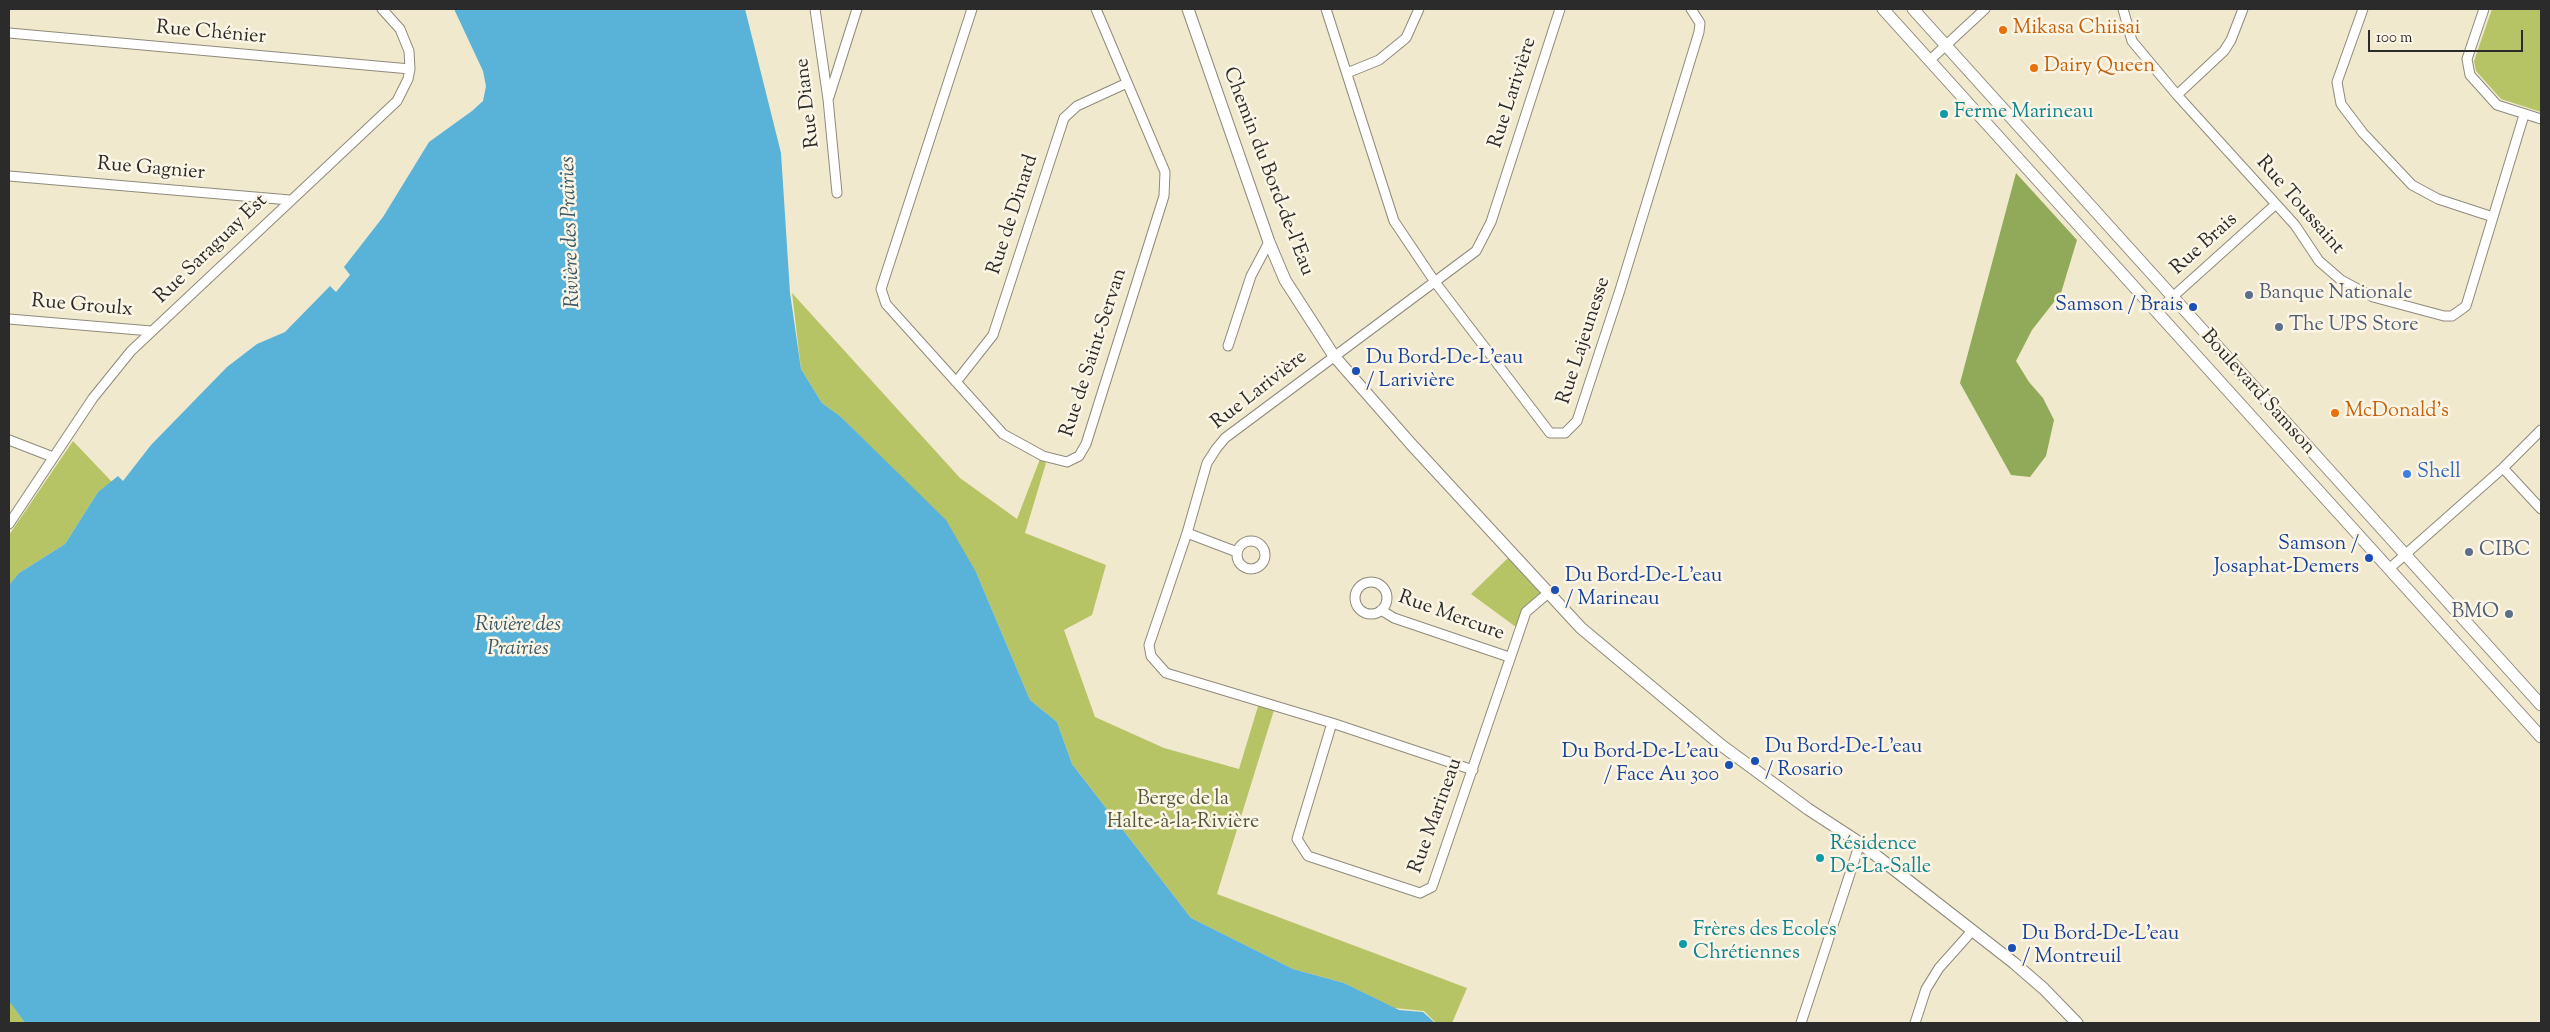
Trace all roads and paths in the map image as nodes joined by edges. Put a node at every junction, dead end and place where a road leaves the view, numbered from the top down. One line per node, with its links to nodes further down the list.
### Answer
1 (382, 9): 21 (street, Rue Saraguay Est)
2 (815, 9): 25 (street, Rue Diane)
3 (857, 9): 25 (street)
4 (972, 9): 41 (street, Rue de Saint-Servan)
5 (1096, 9): 23 (street, Rue de Saint-Servan)
6 (1188, 9): 33 (street, Chemin du Bord-de-l'Eau)
7 (1326, 9): 22 (street, Rue Lajeunesse)
8 (1419, 9): 22 (street)
9 (1560, 9): 34 (street, Rue Larivière)
10 (1691, 9): 34 (street, Rue Lajeunesse)
11 (1883, 9): 20 (street, Boulevard Samson)
12 (1913, 9): 19 (street, Boulevard Samson)
13 (1985, 9): 19 (street)
14 (2123, 9): 24 (street, Rue Toussaint)
15 (2243, 9): 24 (street)
16 (2363, 9): 32 (street)
17 (2484, 9): 26 (street)
18 (9, 33): 21 (street, Rue Chénier)
19 (1946, 45): 20 (street); 35 (street, Boulevard Samson)
20 (1930, 60): 36 (street, Boulevard Samson)
21 (410, 69): 30 (street, Rue Saraguay Est)
22 (1347, 73): 34 (street, Rue Lajeunesse)
23 (1127, 83): 41 (street, Rue de Dinard); 41 (street, Rue de Saint-Servan)
24 (2177, 95): 31 (street, Rue Toussaint)
25 (828, 99): 29 (street, Rue Diane)
26 (2524, 115): 27 (street); 32 (street, Rue Toussaint)
27 (2541, 119)
28 (9, 176): 30 (street, Rue Gagnier)
29 (837, 193)
30 (290, 200): 38 (street, Rue Saraguay Est)
31 (2276, 204): 32 (street, Rue Toussaint); 35 (street, Rue Brais)
32 (2493, 217)
33 (1269, 242): 39 (street); 40 (street, Chemin du Bord-de-l'Eau)
34 (1435, 282): 40 (street, Rue Larivière)
35 (2173, 297): 36 (street, Rue Brais); 50 (street, Boulevard Samson)
36 (2157, 311): 51 (street, Boulevard Samson)
37 (9, 319): 38 (street, Rue Groulx)
38 (152, 331): 44 (street, Rue Saraguay Est)
39 (1228, 346)
40 (1334, 356): 48 (street, Rue Larivière); 52 (street, Chemin du Bord-de-l'Eau)
41 (956, 382)
42 (2541, 430): 45 (street)
43 (9, 440): 44 (street)
44 (53, 456): 47 (street, Rue Saraguay Est)
45 (2503, 468): 46 (street); 50 (street)
46 (2541, 509)
47 (9, 524)
48 (1188, 533): 49 (street); 56 (street, Rue Larivière)
49 (1237, 552)
50 (2405, 554): 51 (street); 55 (street, Boulevard Samson)
51 (2390, 568): 57 (street, Boulevard Samson)
52 (1547, 594): 54 (street, Rue Marineau); 59 (street, Chemin du Bord-de-l'Eau)
53 (1382, 610): 54 (street, Rue Mercure)
54 (1509, 657): 58 (street, Rue Marineau)
55 (2541, 705)
56 (1332, 723): 58 (street, Rue Larivière); 58 (street, Rue Marineau)
57 (2541, 737)
58 (1473, 770)
59 (1860, 843): 60 (street, Chemin du Bord-de-l'Eau); 61 (street)
60 (1972, 931): 62 (street); 63 (street, Chemin du Bord-de-l'Eau)
61 (1801, 1023)
62 (1915, 1023)
63 (2077, 1023)

